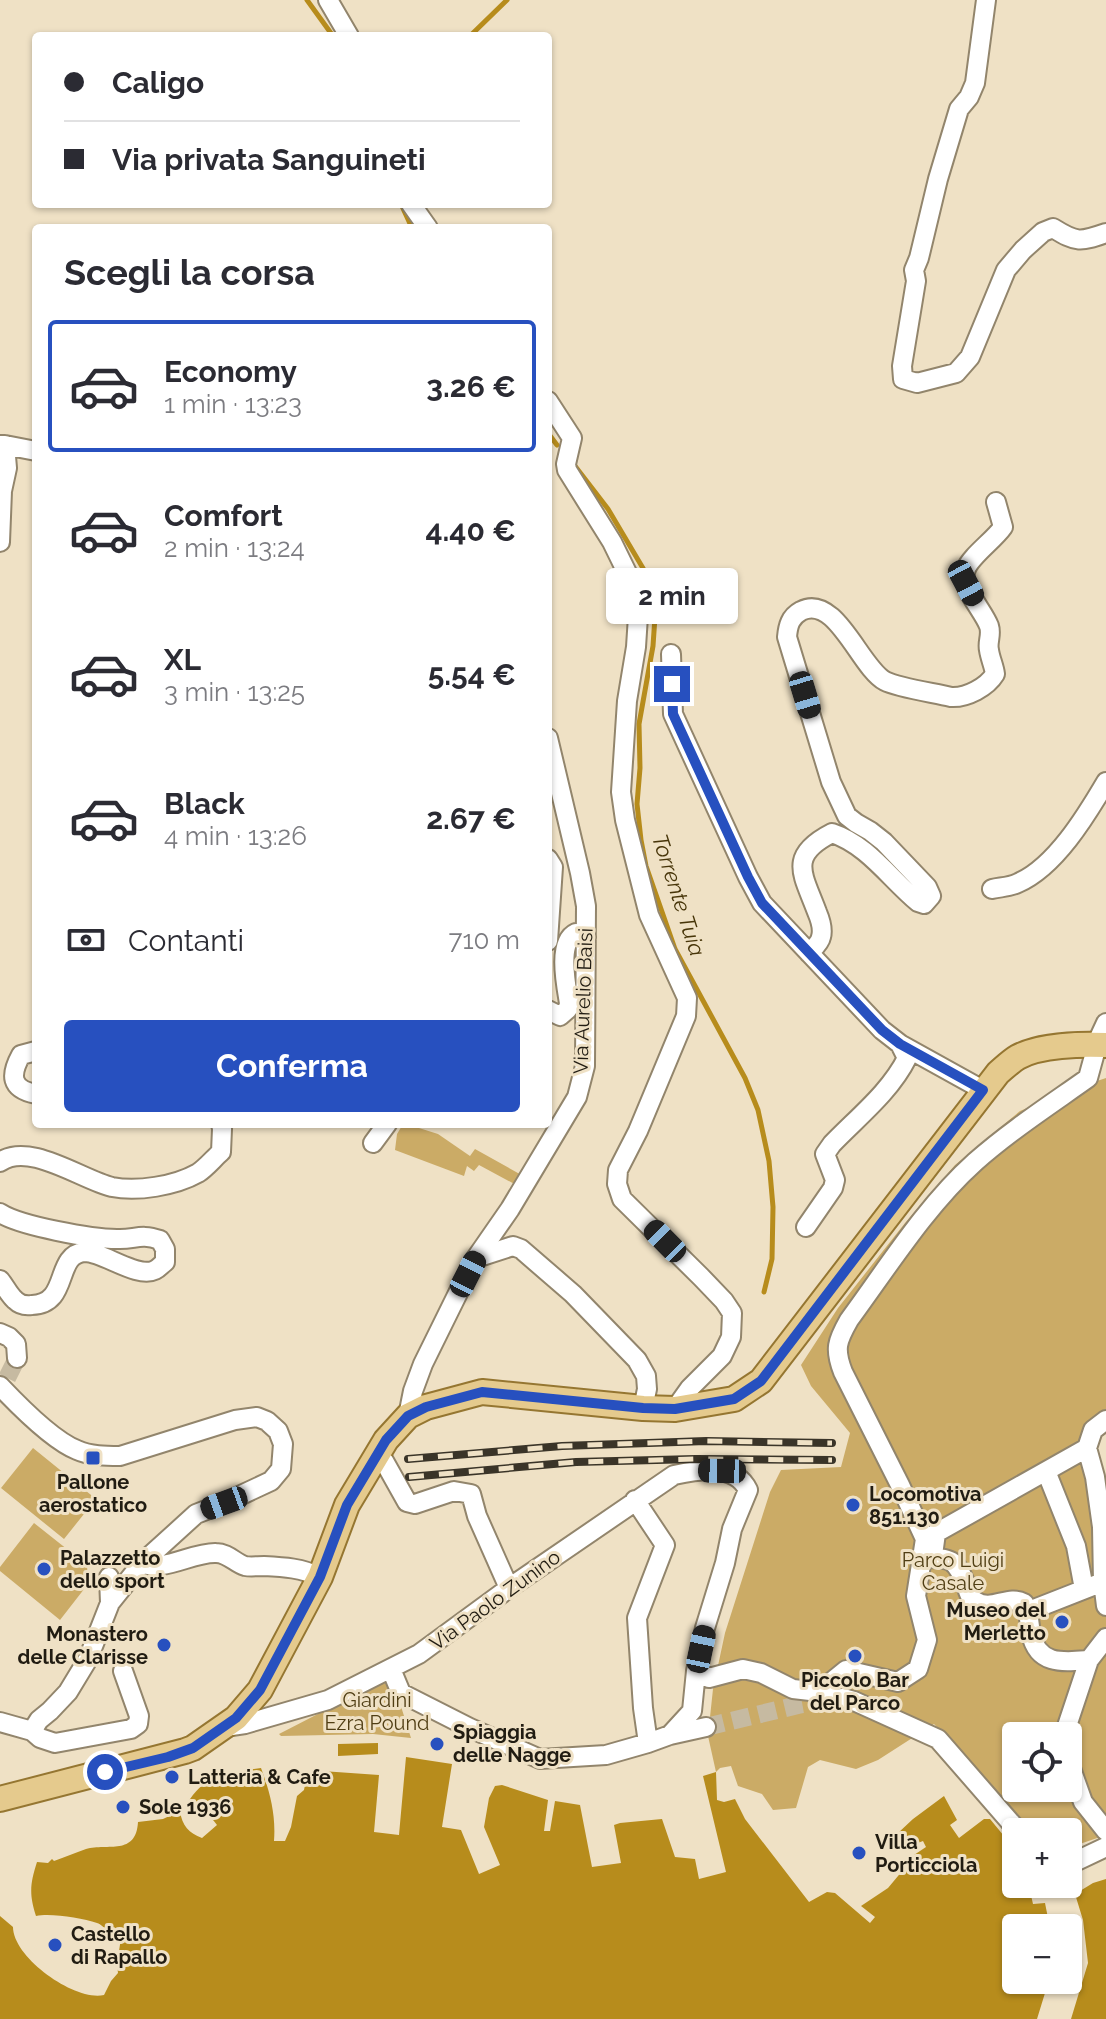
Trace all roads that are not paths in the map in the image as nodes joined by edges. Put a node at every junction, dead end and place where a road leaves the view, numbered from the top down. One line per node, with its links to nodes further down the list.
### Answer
1 (328, 0): 3 (street)
2 (986, 0): 4 (street)
3 (347, 32)
4 (1106, 233)
5 (552, 407): 34 (street)
6 (2, 445): 7 (street); 9 (street)
7 (32, 450)
8 (996, 502): 15 (street)
9 (0, 542)
10 (671, 654): 15 (street)
11 (552, 755): 14 (street, Via Aurelio Baisi)
12 (1106, 782): 13 (street)
13 (992, 889)
14 (586, 937): 16 (street); 28 (street, Via Aurelio Baisi)
15 (809, 953): 18 (street)
16 (552, 1012)
17 (1104, 1042): 20 (main road); 42 (street)
18 (900, 1044): 20 (street); 27 (street)
19 (32, 1052): 21 (street)
20 (983, 1090): 34 (main road)
21 (32, 1093)
22 (222, 1128): 25 (street)
23 (385, 1128): 24 (street)
24 (373, 1143)
25 (0, 1162)
26 (0, 1213): 29 (street)
27 (806, 1227)
28 (476, 1258): 33 (street); 35 (street, Via Aurelio Baisi)
29 (0, 1280)
30 (0, 1333): 31 (street)
31 (17, 1358)
32 (3, 1384): 43 (street)
33 (643, 1408): 34 (main road); 35 (main road)
34 (675, 1409)
35 (408, 1416): 38 (main road)
36 (1106, 1420): 37 (street)
37 (1087, 1448): 39 (street); 41 (street)
38 (377, 1455): 45 (main road); 47 (street)
39 (1046, 1471): 42 (street); 48 (street)
40 (635, 1500): 47 (street, Via Paolo Zunino); 56 (street, Via Paolo Zunino); 64 (street)
41 (1104, 1528): 46 (street)
42 (928, 1558): 51 (street); 56 (street)
43 (142, 1563): 45 (street); 49 (street)
44 (109, 1577): 49 (street)
45 (320, 1577): 60 (main road)
46 (1103, 1582): 48 (street); 50 (street)
47 (509, 1588): 54 (street, Via Paolo Zunino)
48 (1084, 1589): 51 (street)
49 (110, 1603): 62 (street)
50 (1106, 1606)
51 (1029, 1611): 53 (street)
52 (1106, 1638): 53 (street)
53 (1089, 1660): 59 (street)
54 (391, 1669): 60 (street, Via Paolo Zunino); 64 (street)
55 (123, 1671): 62 (street)
56 (696, 1671): 63 (street)
57 (832, 1699): 67 (street)
58 (0, 1722): 62 (street)
59 (1068, 1722)
60 (225, 1727): 65 (main road)
61 (706, 1727): 63 (street)
62 (32, 1731)
63 (670, 1735): 64 (street)
64 (648, 1743)
65 (0, 1799)
66 (1082, 1799): 68 (street)
67 (1007, 1818)
68 (1106, 1831)
69 (1106, 1847): 70 (street)
70 (1082, 1858)

